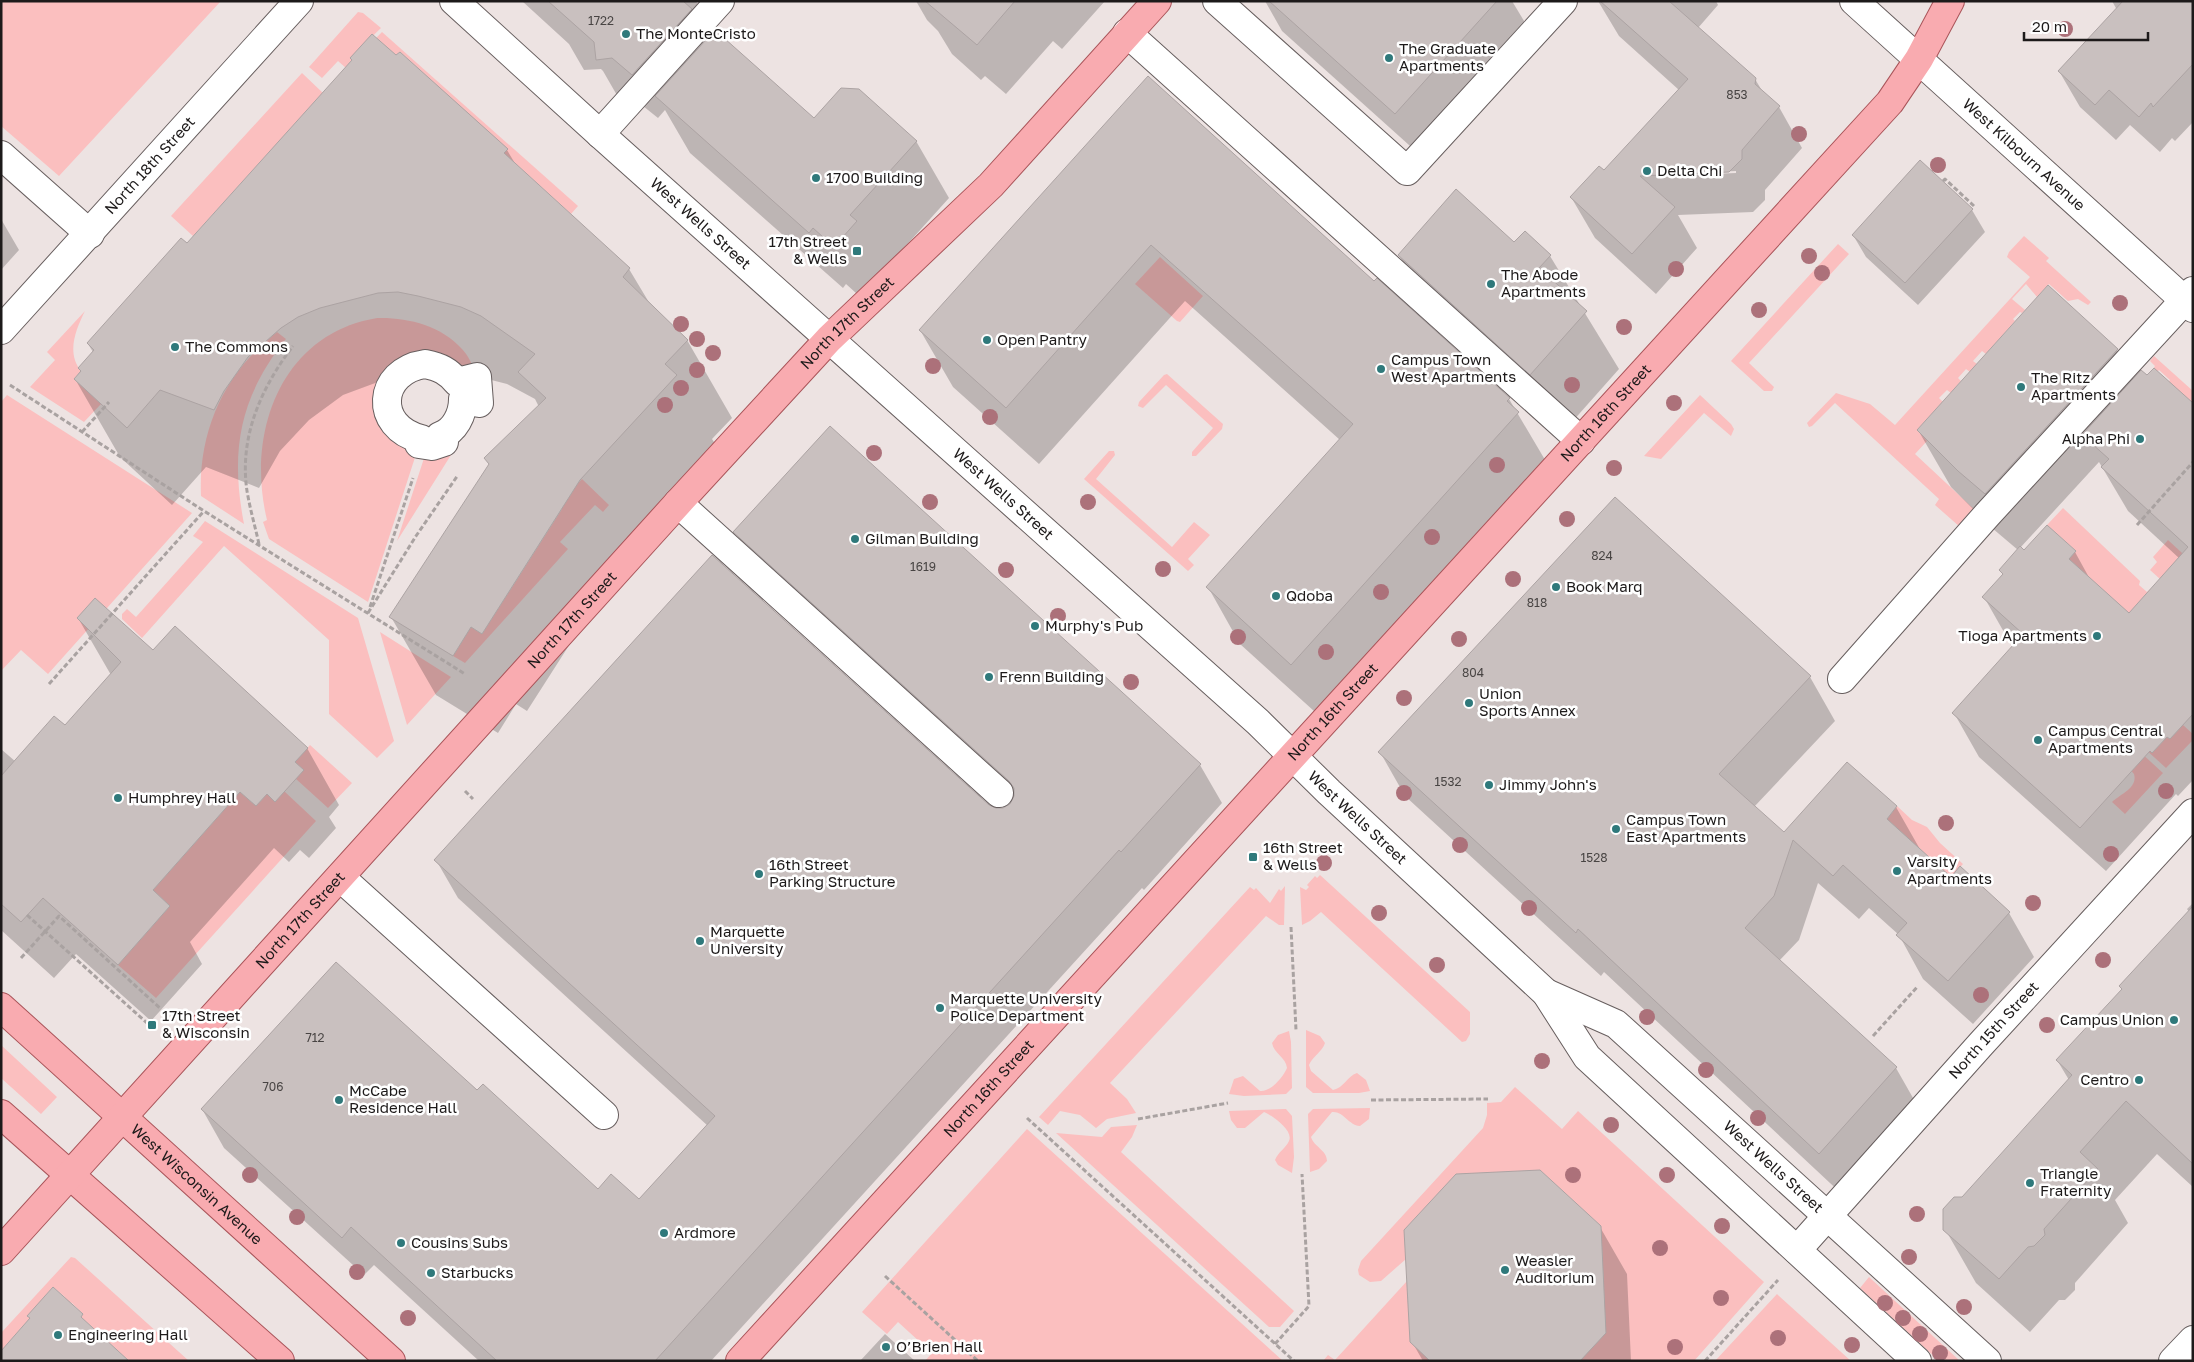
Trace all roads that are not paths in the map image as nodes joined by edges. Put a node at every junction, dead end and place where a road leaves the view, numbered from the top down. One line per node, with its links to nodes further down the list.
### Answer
1 (299, 1): 13 (street, North 18th Street)
2 (454, 1): 11 (street, West Wells Street)
3 (720, 1): 11 (street)
4 (1157, 1): 9 (main road, North 17th Street)
5 (1217, 1): 6 (street)
6 (1563, 1)
7 (1854, 1): 10 (street, West Kilbourn Avenue)
8 (1950, 1): 10 (main road, North 16th Street)
9 (1127, 33): 16 (main road, North 17th Street); 17 (street)
10 (1919, 59): 14 (street, West Kilbourn Avenue); 17 (main road, North 16th Street)
11 (600, 134): 16 (street, West Wells Street)
12 (1, 155): 13 (street)
13 (90, 234): 15 (street, North 18th Street)
14 (2190, 300): 19 (street)
15 (1, 330)
16 (829, 339): 18 (main road, North 17th Street); 20 (street, West Wells Street)
17 (1581, 441): 20 (main road, North 16th Street)
18 (678, 503): 21 (street); 23 (main road, North 17th Street)
19 (1842, 679)
20 (1293, 757): 24 (street, West Wells Street); 36 (main road, North 16th Street)
21 (1000, 793)
22 (2193, 813): 30 (street, North 15th Street)
23 (340, 876): 27 (street); 28 (main road, North 17th Street)
24 (1546, 993): 30 (street, West Wells Street); 31 (street, West Wells Street)
25 (1, 1007): 28 (main road, West Wisconsin Avenue)
26 (1, 1114): 29 (main road)
27 (604, 1115)
28 (123, 1116): 29 (main road, North 17th Street); 35 (main road, West Wisconsin Avenue)
29 (71, 1175): 32 (main road, North 17th Street); 34 (main road)
30 (1828, 1214): 31 (street, North 15th Street); 38 (street, West Wells Street)
31 (1797, 1250): 37 (street, West Wells Street)
32 (1, 1251)
33 (2193, 1340): 39 (street)
34 (280, 1361)
35 (391, 1361)
36 (740, 1361)
37 (1917, 1361)
38 (1987, 1361)
39 (2174, 1361)

